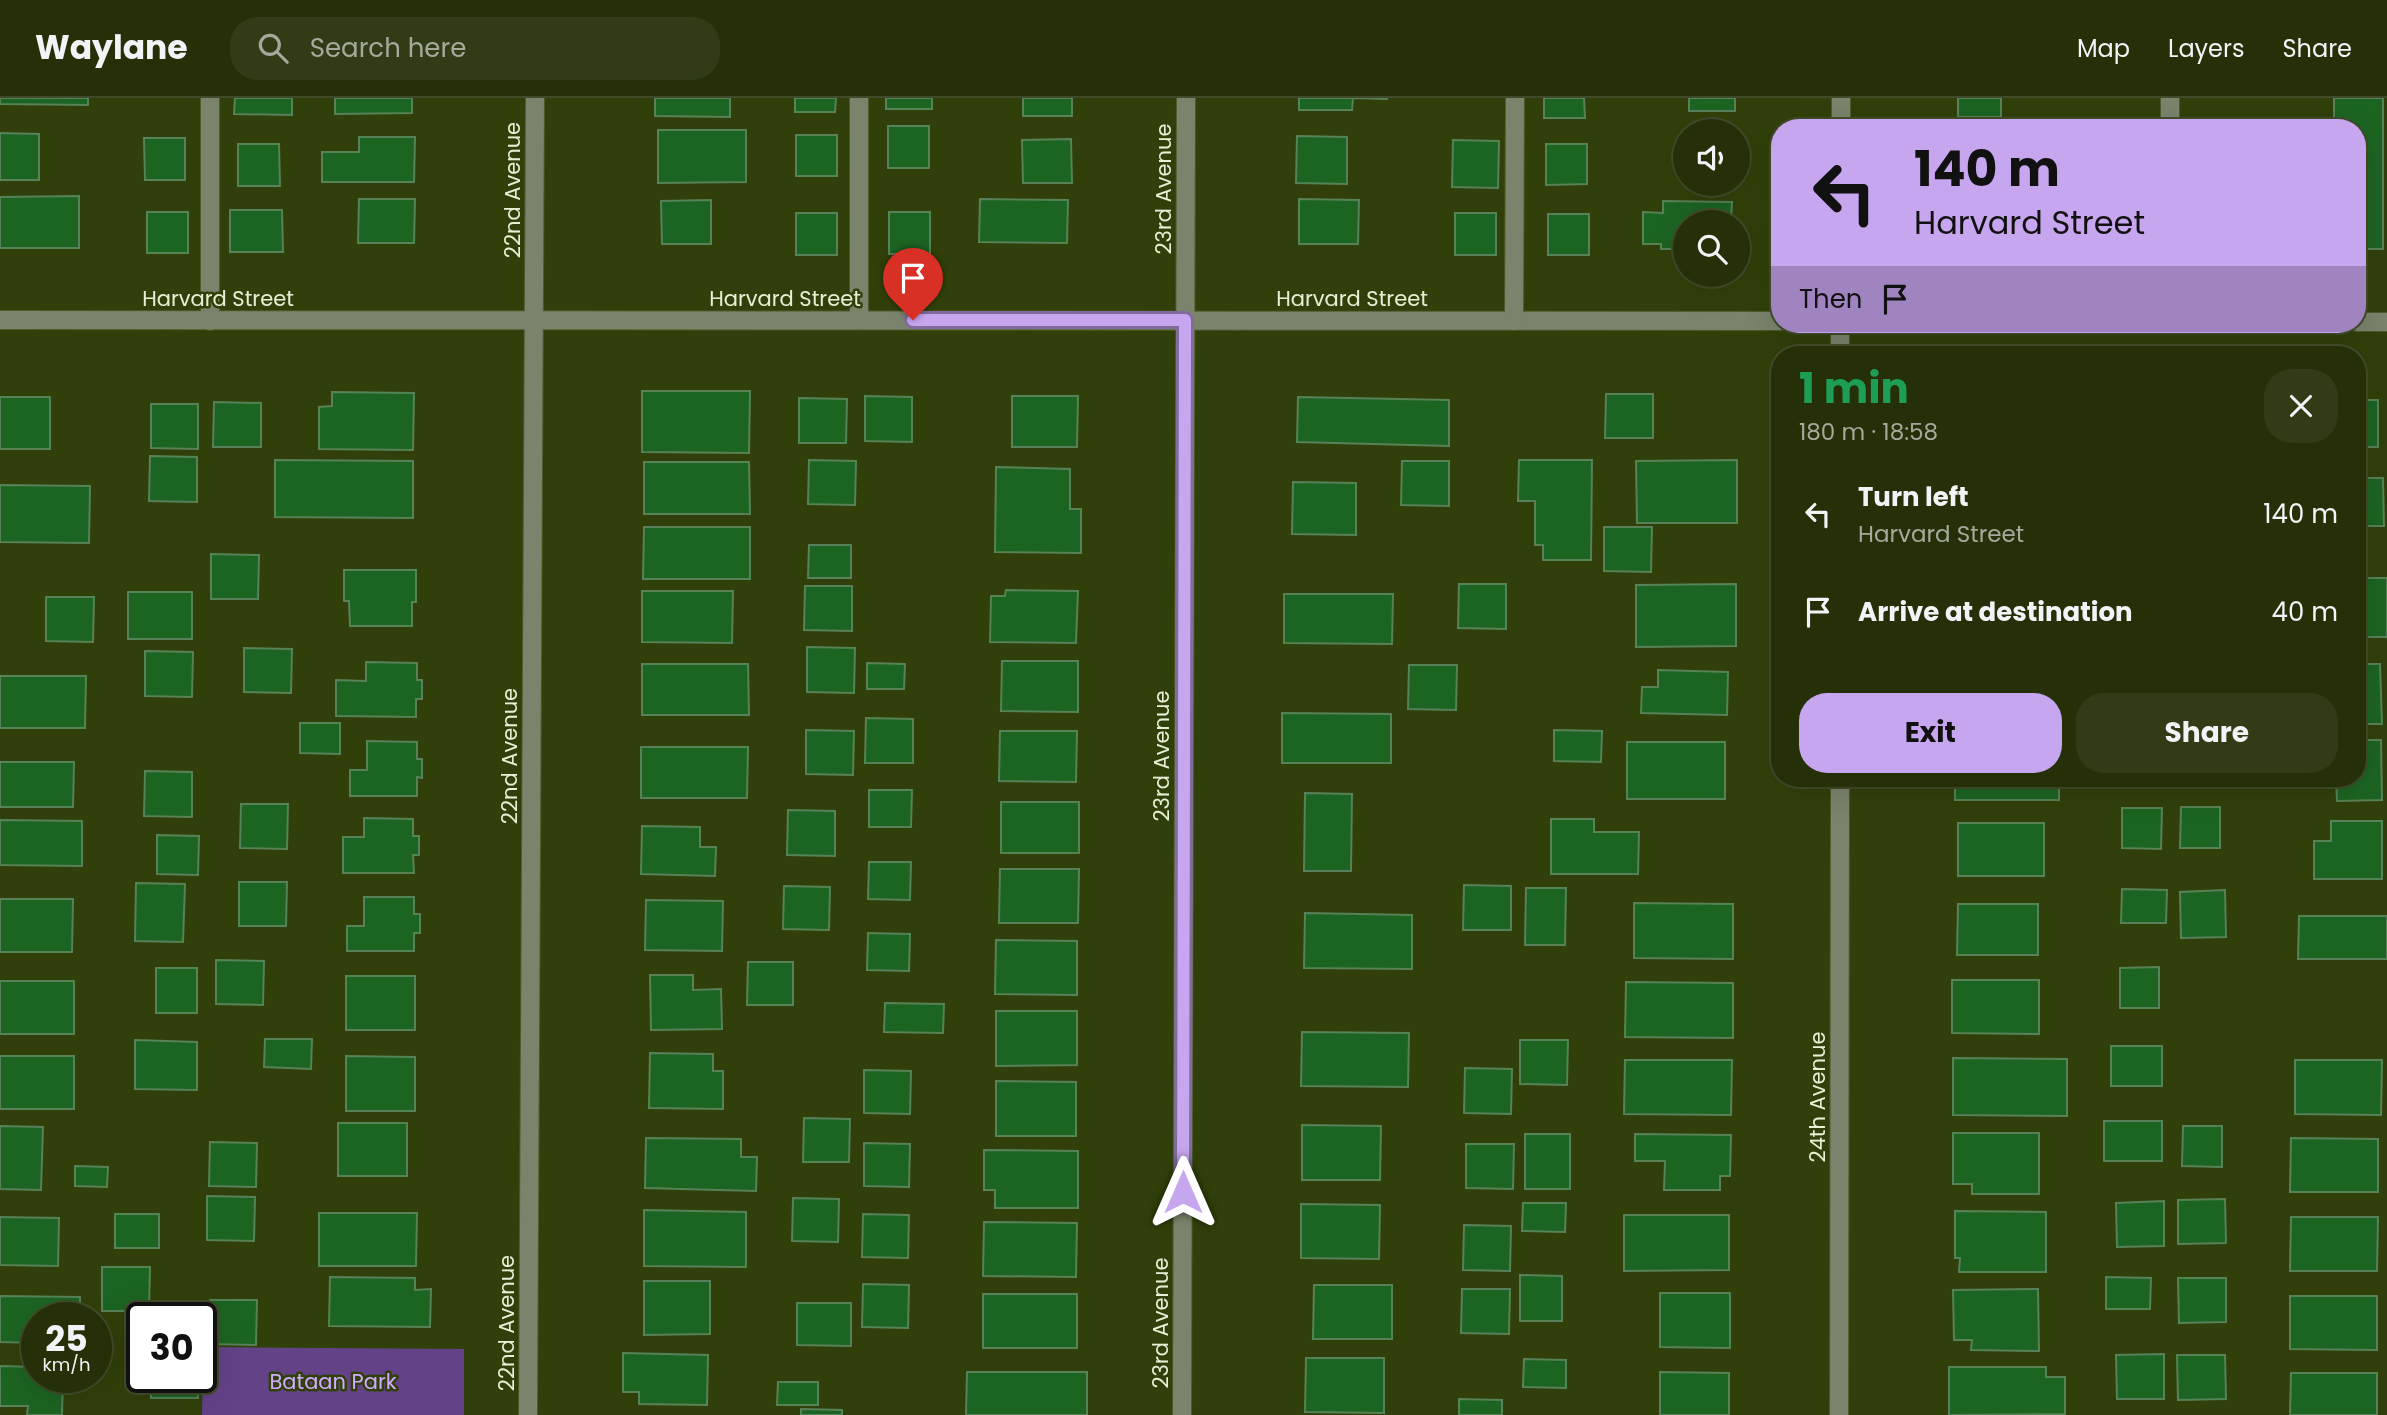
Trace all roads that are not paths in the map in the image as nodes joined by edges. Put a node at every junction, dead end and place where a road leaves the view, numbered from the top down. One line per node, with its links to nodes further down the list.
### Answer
1 (210, 98): 13 (street)
2 (535, 98): 14 (street, 22nd Avenue)
3 (859, 98): 11 (street)
4 (1186, 98): 12 (street, 23rd Avenue)
5 (1515, 98): 15 (street)
6 (1841, 98): 8 (street)
7 (2171, 98): 9 (street)
8 (1841, 119)
9 (2170, 119)
10 (0, 320): 13 (street, Harvard Street)
11 (859, 320): 12 (street, Harvard Street); 14 (street, Harvard Street)
12 (1185, 320): 15 (street, Harvard Street); 21 (street, 23rd Avenue)
13 (210, 321): 14 (street, Harvard Street)
14 (534, 321): 20 (street, 22nd Avenue)
15 (1514, 321): 16 (street, Harvard Street)
16 (1771, 321)
17 (2366, 322): 18 (street)
18 (2387, 322)
19 (1840, 787): 22 (street, 24th Avenue)
20 (528, 1415)
21 (1182, 1415)
22 (1839, 1415)

